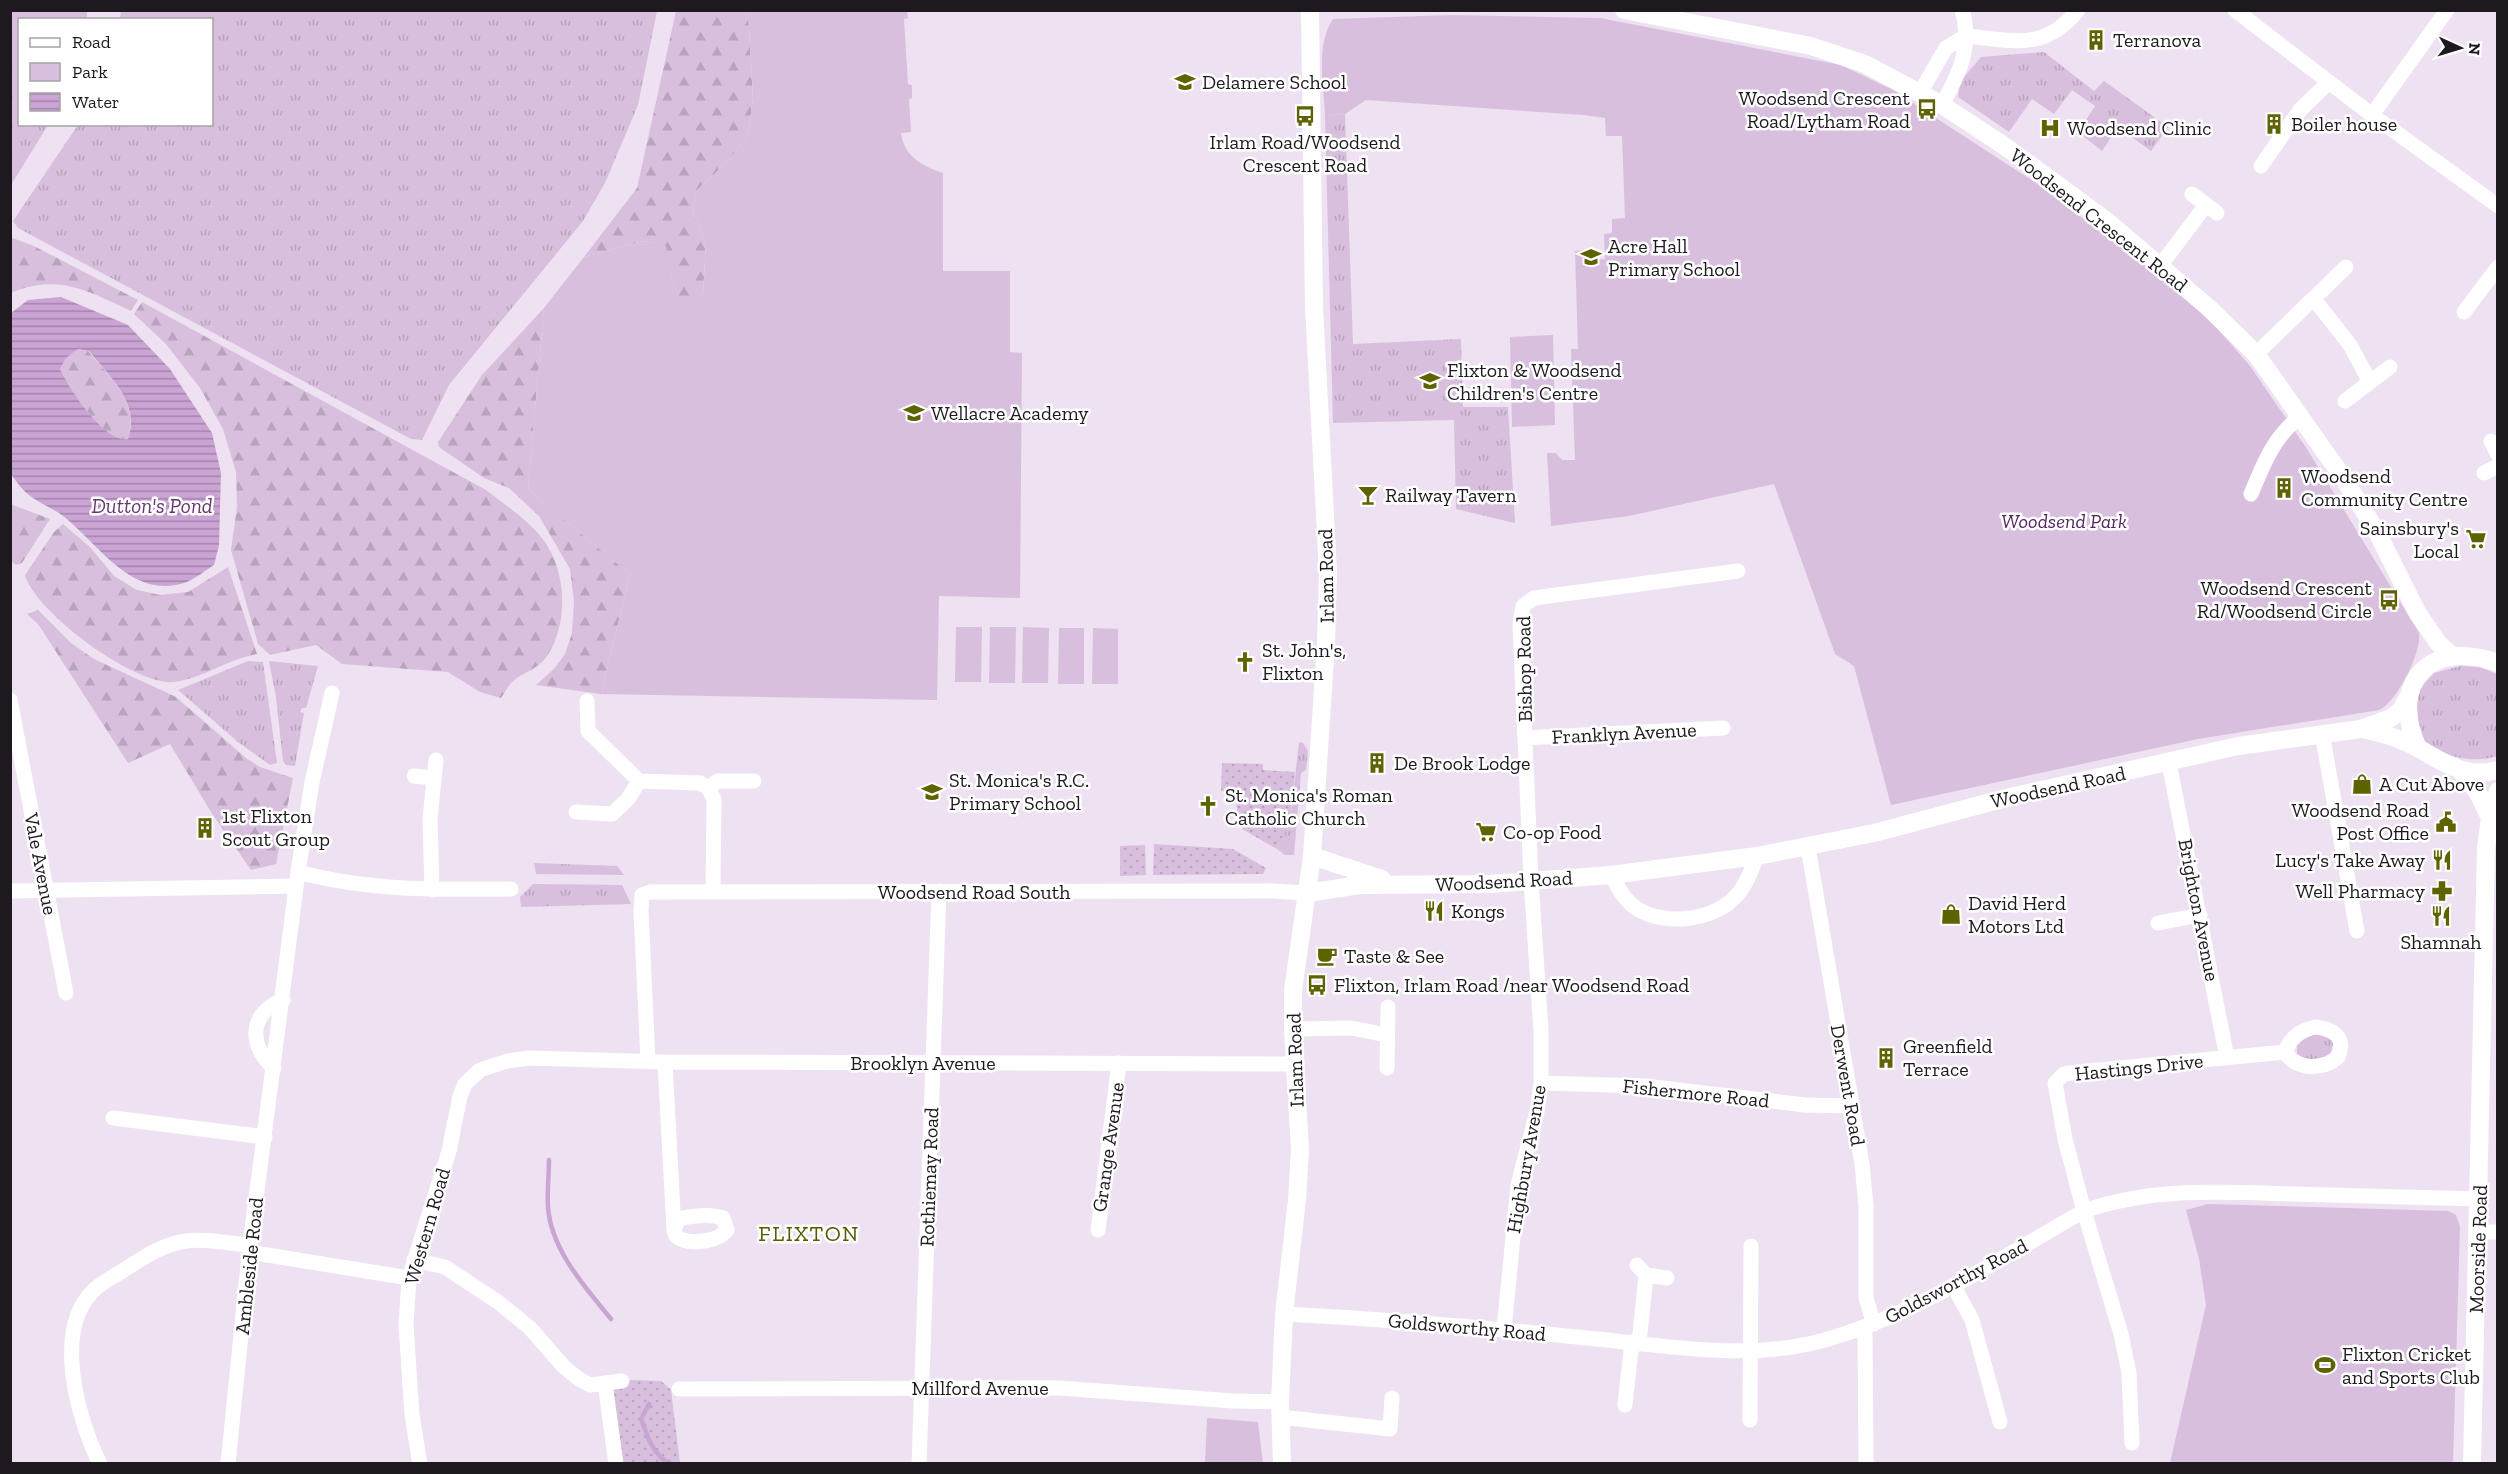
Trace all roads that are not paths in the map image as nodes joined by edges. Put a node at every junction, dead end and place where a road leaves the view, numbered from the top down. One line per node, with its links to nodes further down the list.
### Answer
1 (1310, 10): 53 (street, Irlam Road)
2 (1624, 10): 9 (street, Woodsend Crescent Road)
3 (1962, 10): 7 (street)
4 (2078, 10): 7 (street)
5 (2235, 10): 8 (street)
6 (2447, 10): 11 (street)
7 (1966, 36): 9 (street); 10 (street)
8 (2329, 82): 11 (street); 12 (street)
9 (1921, 91): 10 (street, Woodsend Crescent Road)
10 (1942, 105): 15 (street, Woodsend Crescent Road)
11 (2372, 115): 14 (street)
12 (2261, 166)
13 (2192, 194): 15 (street)
14 (2498, 206)
15 (2160, 266): 20 (street, Woodsend Crescent Road)
16 (2346, 267): 18 (street)
17 (2498, 267): 19 (street)
18 (2314, 299): 20 (street); 22 (street)
19 (2464, 312)
20 (2256, 354): 24 (street, Woodsend Crescent Road)
21 (2390, 367): 22 (street)
22 (2370, 382): 23 (street)
23 (2345, 401)
24 (2301, 416): 25 (street); 27 (street, Woodsend Crescent Road)
25 (2251, 494)
26 (1738, 571): 38 (street, Bishop Road)
27 (2427, 627): 28 (street, Woodsend Crescent Road); 30 (street, Woodsend Crescent Road)
28 (2451, 655): 29 (street); 30 (street)
29 (2498, 663)
30 (2426, 667): 32 (street, Woodsend Road)
31 (332, 693): 56 (street, Ambleside Road)
32 (2408, 697): 36 (street, Woodsend Road); 39 (street)
33 (10, 700): 62 (street, Vale Avenue)
34 (587, 702): 46 (street)
35 (1723, 728): 38 (street, Franklyn Avenue)
36 (2361, 729): 37 (street, Woodsend Road); 39 (street, Woodsend Road)
37 (2322, 733): 41 (street, Woodsend Road); 68 (street)
38 (1525, 738): 57 (street, Bishop Road)
39 (2418, 748): 43 (street, Woodsend Road)
40 (436, 760): 45 (street)
41 (2169, 763): 52 (street, Woodsend Road); 66 (street, Brighton Avenue)
42 (2498, 770): 43 (street)
43 (2461, 771): 51 (street)
44 (414, 776): 45 (street)
45 (434, 778): 60 (street)
46 (639, 781): 48 (street); 50 (street)
47 (754, 781): 48 (street)
48 (708, 788): 63 (street)
49 (2498, 791): 51 (street, Moorside Road)
50 (576, 812)
51 (2490, 818): 88 (street, Moorside Road)
52 (1808, 847): 54 (street, Woodsend Road); 85 (street, Derwent Road)
53 (1312, 856): 58 (street, Woodsend Road); 65 (street, Irlam Road)
54 (1757, 856): 55 (street, Woodsend Road); 55 (street)
55 (1611, 875): 57 (street, Woodsend Road)
56 (297, 879): 60 (street); 62 (street); 70 (street, Ambleside Road)
57 (1530, 880): 58 (street, Woodsend Road); 84 (street, Highbury Avenue)
58 (1397, 884): 65 (street, Woodsend Road)
59 (512, 889): 60 (street)
60 (432, 890)
61 (10, 891): 62 (street)
62 (46, 891): 69 (street, Vale Avenue)
63 (713, 891): 64 (street, Woodsend Road South); 77 (street, Woodsend Road South)
64 (939, 891): 65 (street, Woodsend Road South); 79 (street, Rothiemay Road)
65 (1307, 893): 72 (street, Irlam Road)
66 (2200, 915): 67 (street); 76 (street, Brighton Avenue)
67 (2158, 923)
68 (2357, 931)
69 (66, 993)
70 (283, 1000): 82 (street, Ambleside Road); 82 (street)
71 (1388, 1007): 73 (street)
72 (1293, 1029): 73 (street); 81 (street, Irlam Road)
73 (1386, 1035): 83 (street)
74 (2285, 1052): 76 (street, Hastings Drive)
75 (552, 1058): 77 (street, Brooklyn Avenue); 95 (street, Western Road)
76 (2227, 1058): 89 (street, Hastings Drive)
77 (648, 1061): 78 (street, Brooklyn Avenue)
78 (665, 1062): 79 (street, Brooklyn Avenue); 90 (street)
79 (933, 1063): 80 (street, Brooklyn Avenue); 106 (street, Rothiemay Road)
80 (1119, 1063): 81 (street, Brooklyn Avenue); 91 (street, Grange Avenue)
81 (1294, 1064): 99 (street, Irlam Road)
82 (274, 1068): 87 (street, Ambleside Road)
83 (1387, 1068)
84 (1541, 1083): 85 (street, Fishermore Road); 101 (street, Highbury Avenue)
85 (1850, 1106): 100 (street, Derwent Road)
86 (112, 1118): 87 (street)
87 (265, 1137): 94 (street, Ambleside Road)
88 (2480, 1199): 89 (street, Goldsworthy Road); 92 (street, Moorside Road)
89 (2084, 1211): 98 (street, Goldsworthy Road); 113 (street)
90 (674, 1230)
91 (1098, 1230)
92 (2488, 1232): 121 (street, Moorside Road)
93 (1751, 1246): 103 (street)
94 (250, 1248): 96 (street); 114 (street); 115 (street, Ambleside Road)
95 (414, 1260): 96 (street, Western Road); 105 (street)
96 (409, 1278): 116 (street, Western Road)
97 (1667, 1278): 102 (street)
98 (1953, 1286): 100 (street, Goldsworthy Road); 112 (street)
99 (1284, 1314): 101 (street, Goldsworthy Road); 110 (street, Irlam Road)
100 (1869, 1325): 103 (street, Goldsworthy Road); 120 (street, Derwent Road)
101 (1504, 1330): 102 (street, Goldsworthy Road)
102 (1635, 1342): 103 (street, Goldsworthy Road); 109 (street)
103 (1752, 1349): 111 (street)
104 (622, 1381): 105 (street)
105 (605, 1383): 117 (street)
106 (921, 1388): 107 (street, Millford Avenue); 110 (street, Millford Avenue); 118 (street, Rothiemay Road)
107 (679, 1389)
108 (1392, 1398): 110 (street, Millford Avenue)
109 (1625, 1405)
110 (1280, 1410): 119 (street, Irlam Road)
111 (1750, 1420)
112 (2000, 1422)
113 (2132, 1443)
114 (100, 1464)
115 (228, 1464)
116 (420, 1464)
117 (616, 1464)
118 (919, 1464)
119 (1282, 1464)
120 (1866, 1464)
121 (2472, 1464)

